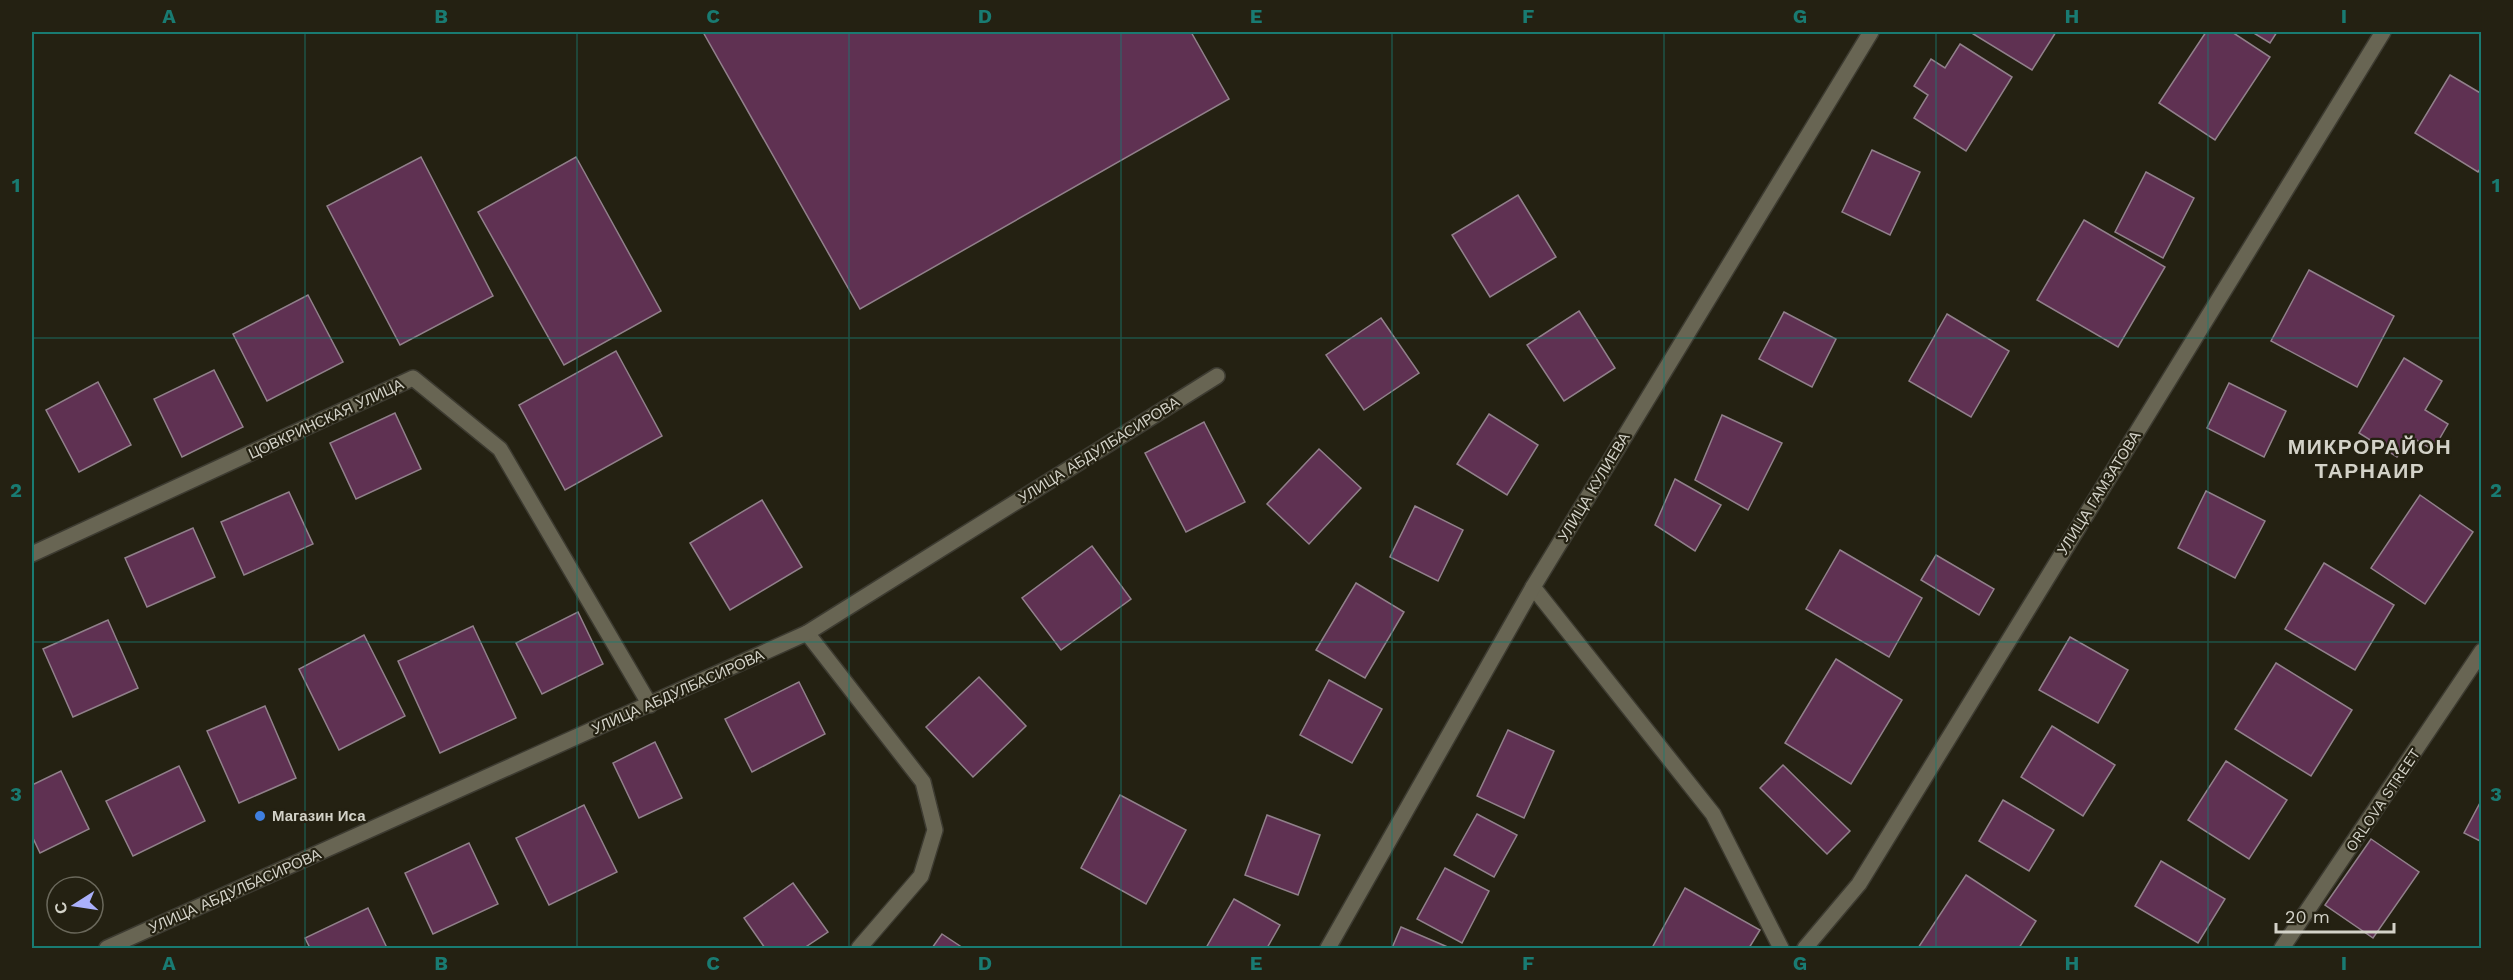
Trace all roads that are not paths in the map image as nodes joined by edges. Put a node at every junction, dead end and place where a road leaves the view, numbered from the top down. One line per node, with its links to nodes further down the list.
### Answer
1 (1870, 32): 5 (street, УЛИЦА КУЛИЕВА)
2 (2383, 32): 13 (street, УЛИЦА ГАМЗАТОВА)
3 (1217, 376): 6 (street, УЛИЦА АБДУЛБАСИРОВА)
4 (32, 554): 8 (street, ЦОВКРИНСКАЯ УЛИЦА)
5 (1533, 587): 11 (street, УЛИЦА КУЛИЕВА); 12 (street)
6 (807, 633): 8 (street, УЛИЦА АБДУЛБАСИРОВА); 10 (street)
7 (2481, 651): 14 (street, ORLOVA STREET)
8 (650, 705): 9 (street, УЛИЦА АБДУЛБАСИРОВА)
9 (107, 948)
10 (859, 948)
11 (1328, 948)
12 (1781, 948)
13 (1805, 948)
14 (2282, 948)

